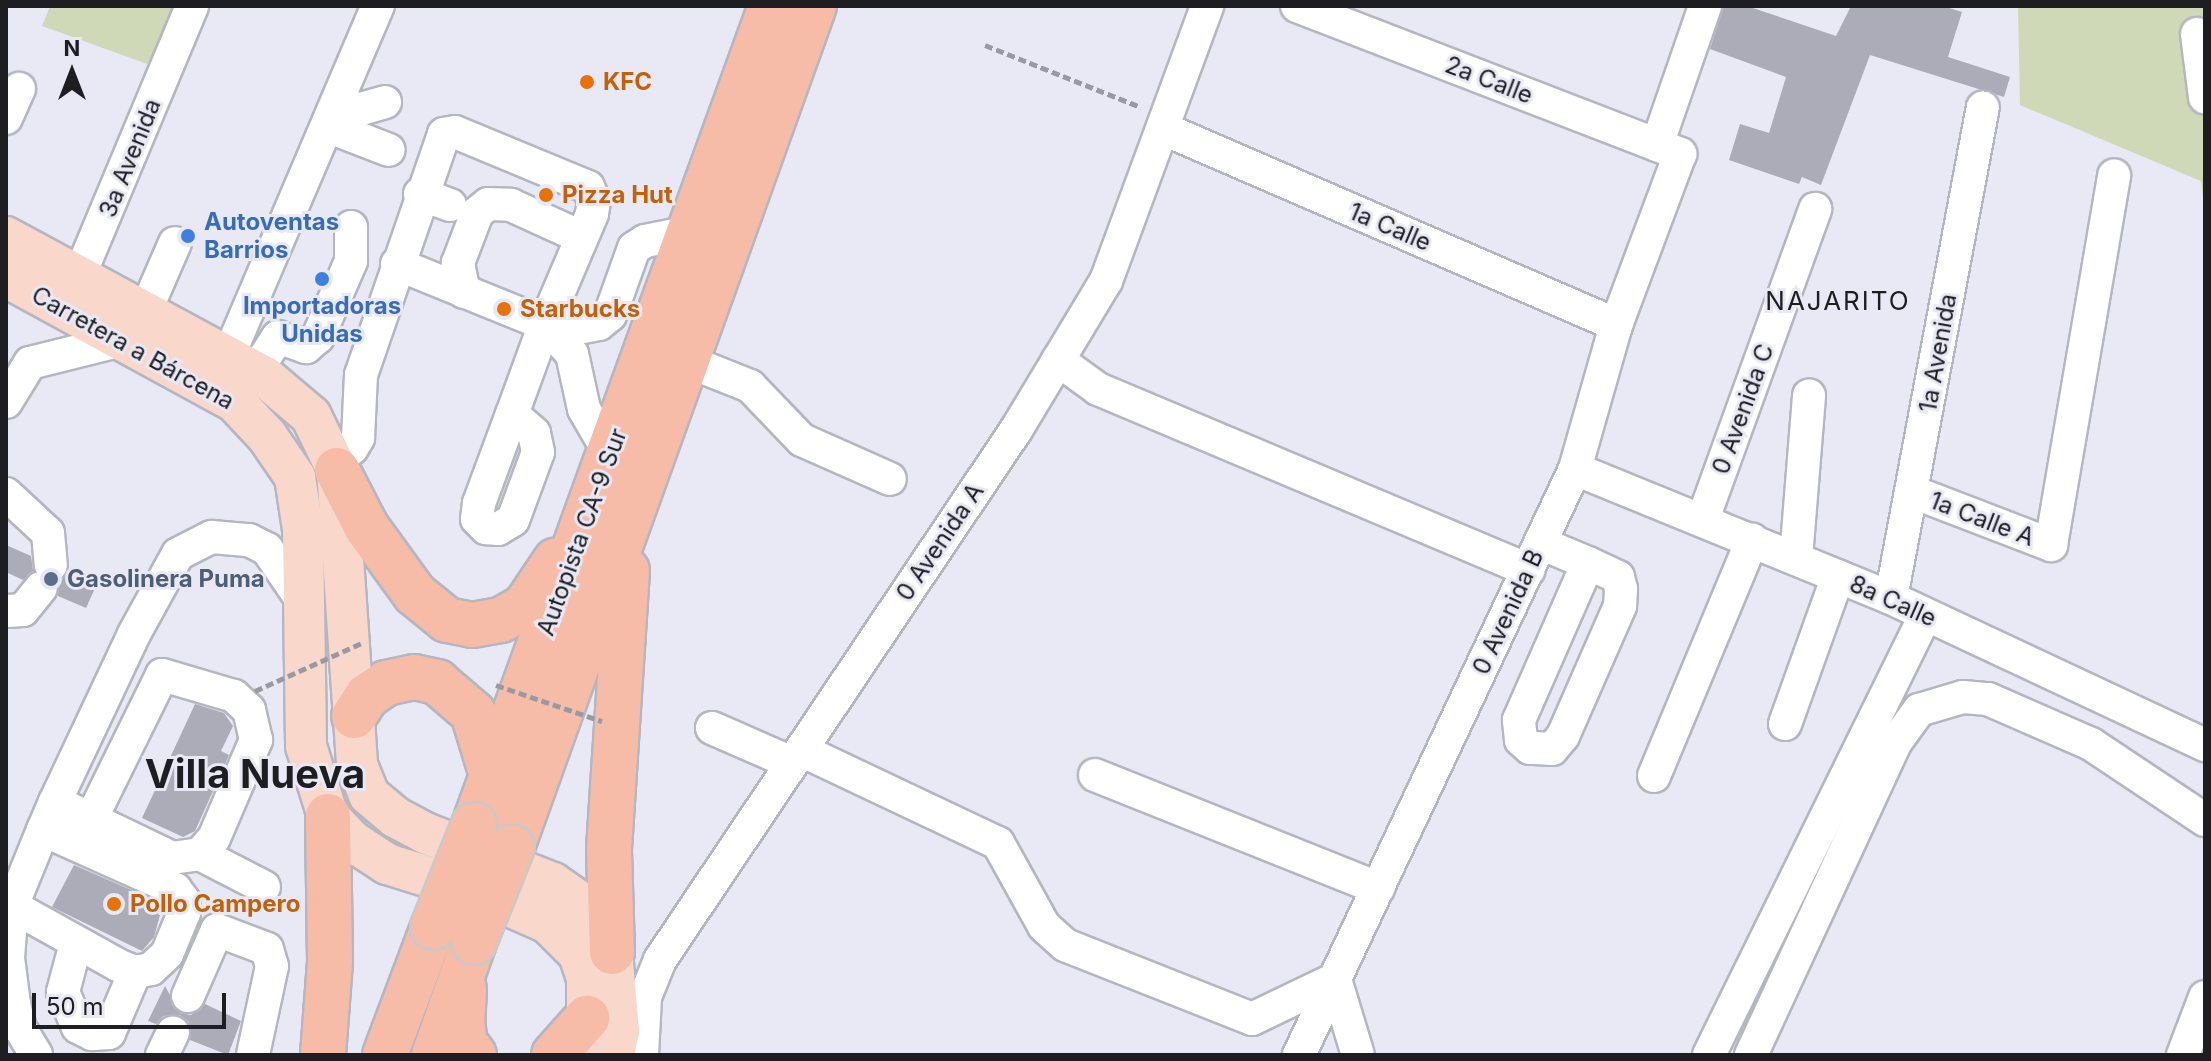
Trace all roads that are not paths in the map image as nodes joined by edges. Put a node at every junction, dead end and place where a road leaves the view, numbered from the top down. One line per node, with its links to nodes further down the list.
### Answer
1 (192, 6): 28 (street, 3a Avenida)
2 (378, 6): 12 (street)
3 (771, 6): 21 (highway, Autopista CA-9 Sur)
4 (814, 6): 33 (highway, Autopista CA-9 Sur)
5 (1207, 6): 13 (street, 0 Avenida A)
6 (1297, 6): 14 (street, 2a Calle)
7 (1705, 6): 14 (street, 0 Avenida B)
8 (2197, 34): 9 (street)
9 (2205, 97)
10 (385, 102): 12 (street)
11 (1983, 108): 42 (street, 1a Avenida)
12 (331, 116): 15 (street); 34 (street)
13 (1166, 123): 30 (street, 1a Calle); 32 (street, 0 Avenida A)
14 (1668, 149): 30 (street, 0 Avenida B)
15 (389, 150)
16 (2114, 175): 42 (street, 1a Calle A)
17 (420, 194): 18 (street); 23 (street); 25 (street)
18 (450, 205)
19 (1815, 209): 45 (street, 0 Avenida C)
20 (351, 227): 34 (street)
21 (690, 232): 29 (street); 38 (highway, Autopista CA-9 Sur)
22 (6, 237): 28 (main road, Carretera a Bárcena)
23 (581, 237): 27 (street); 29 (street)
24 (175, 243): 31 (street)
25 (397, 264): 27 (street); 39 (street)
26 (6, 277): 28 (main road, Carretera a Bárcena)
27 (464, 292): 29 (street)
28 (73, 293): 31 (main road, Carretera a Bárcena)
29 (545, 324): 37 (street); 38 (street)
30 (1616, 325): 40 (street, 0 Avenida B)
31 (134, 326): 34 (main road, Carretera a Bárcena); 36 (street); 52 (main road, Carretera a Bárcena)
32 (1058, 360): 47 (street); 59 (street, 0 Avenida A)
33 (687, 361): 41 (street); 44 (highway, Autopista CA-9 Sur)
34 (242, 365): 39 (main road, Carretera a Bárcena)
35 (1809, 396): 48 (street)
36 (6, 402)
37 (512, 414)
38 (610, 454): 44 (highway, Autopista CA-9 Sur)
39 (334, 463): 44 (highway); 55 (main road, Carretera a Bárcena)
40 (1575, 469): 45 (street, 8a Calle); 47 (street, 0 Avenida B)
41 (890, 479)
42 (1913, 492): 51 (street, 1a Avenida)
43 (6, 494): 53 (street)
44 (611, 514): 62 (highway, Autopista CA-9 Sur); 72 (highway, Autopista CA-9 Sur, bridge); 73 (highway)
45 (1703, 519): 46 (street, 8a Calle)
46 (1752, 540): 48 (street, 8a Calle); 61 (street)
47 (1534, 557): 49 (street); 69 (street, 0 Avenida B)
48 (1796, 558): 50 (street, 8a Calle)
49 (1588, 563): 49 (street)
50 (1838, 576): 51 (street, 8a Calle); 56 (street)
51 (1891, 598): 54 (street, 8a Calle)
52 (306, 606): 63 (street); 64 (main road, Carretera a Bárcena)
53 (6, 611)
54 (1925, 616): 58 (street, 8a Calle); 92 (street)
55 (354, 716): 62 (highway); 73 (main road, Carretera a Bárcena)
56 (1785, 724)
57 (712, 728): 59 (street)
58 (2205, 745)
59 (796, 756): 75 (street); 89 (street, 0 Avenida A)
60 (1095, 775): 69 (street)
61 (1654, 776)
62 (493, 779): 76 (highway, Autopista CA-9 Sur, bridge)
63 (49, 816): 65 (street); 70 (street); 74 (street)
64 (328, 816): 79 (main road, Carretera a Bárcena); 82 (highway)
65 (91, 819): 67 (street); 67 (street)
66 (2205, 820): 93 (street)
67 (200, 854): 68 (street)
68 (264, 887)
69 (1378, 888): 75 (street, 0 Avenida B)
70 (9, 901): 71 (street); 80 (street)
71 (76, 943): 74 (street); 74 (street)
72 (470, 952): 85 (highway, Autopista CA-9 Sur); 86 (highway)
73 (612, 952): 88 (main road)
74 (135, 972)
75 (1335, 979): 90 (street, 0 Avenida B); 91 (street)
76 (411, 981): 83 (highway); 84 (highway, Autopista CA-9 Sur)
77 (188, 996): 81 (street)
78 (2205, 997): 94 (street)
79 (591, 1036): 87 (highway)
80 (21, 1039)
81 (253, 1055)
82 (323, 1055)
83 (352, 1055)
84 (385, 1055)
85 (434, 1055)
86 (474, 1055)
87 (554, 1055)
88 (614, 1055)
89 (642, 1055)
90 (1299, 1055)
91 (1358, 1055)
92 (1709, 1055)
93 (1751, 1055)
94 (2183, 1055)

